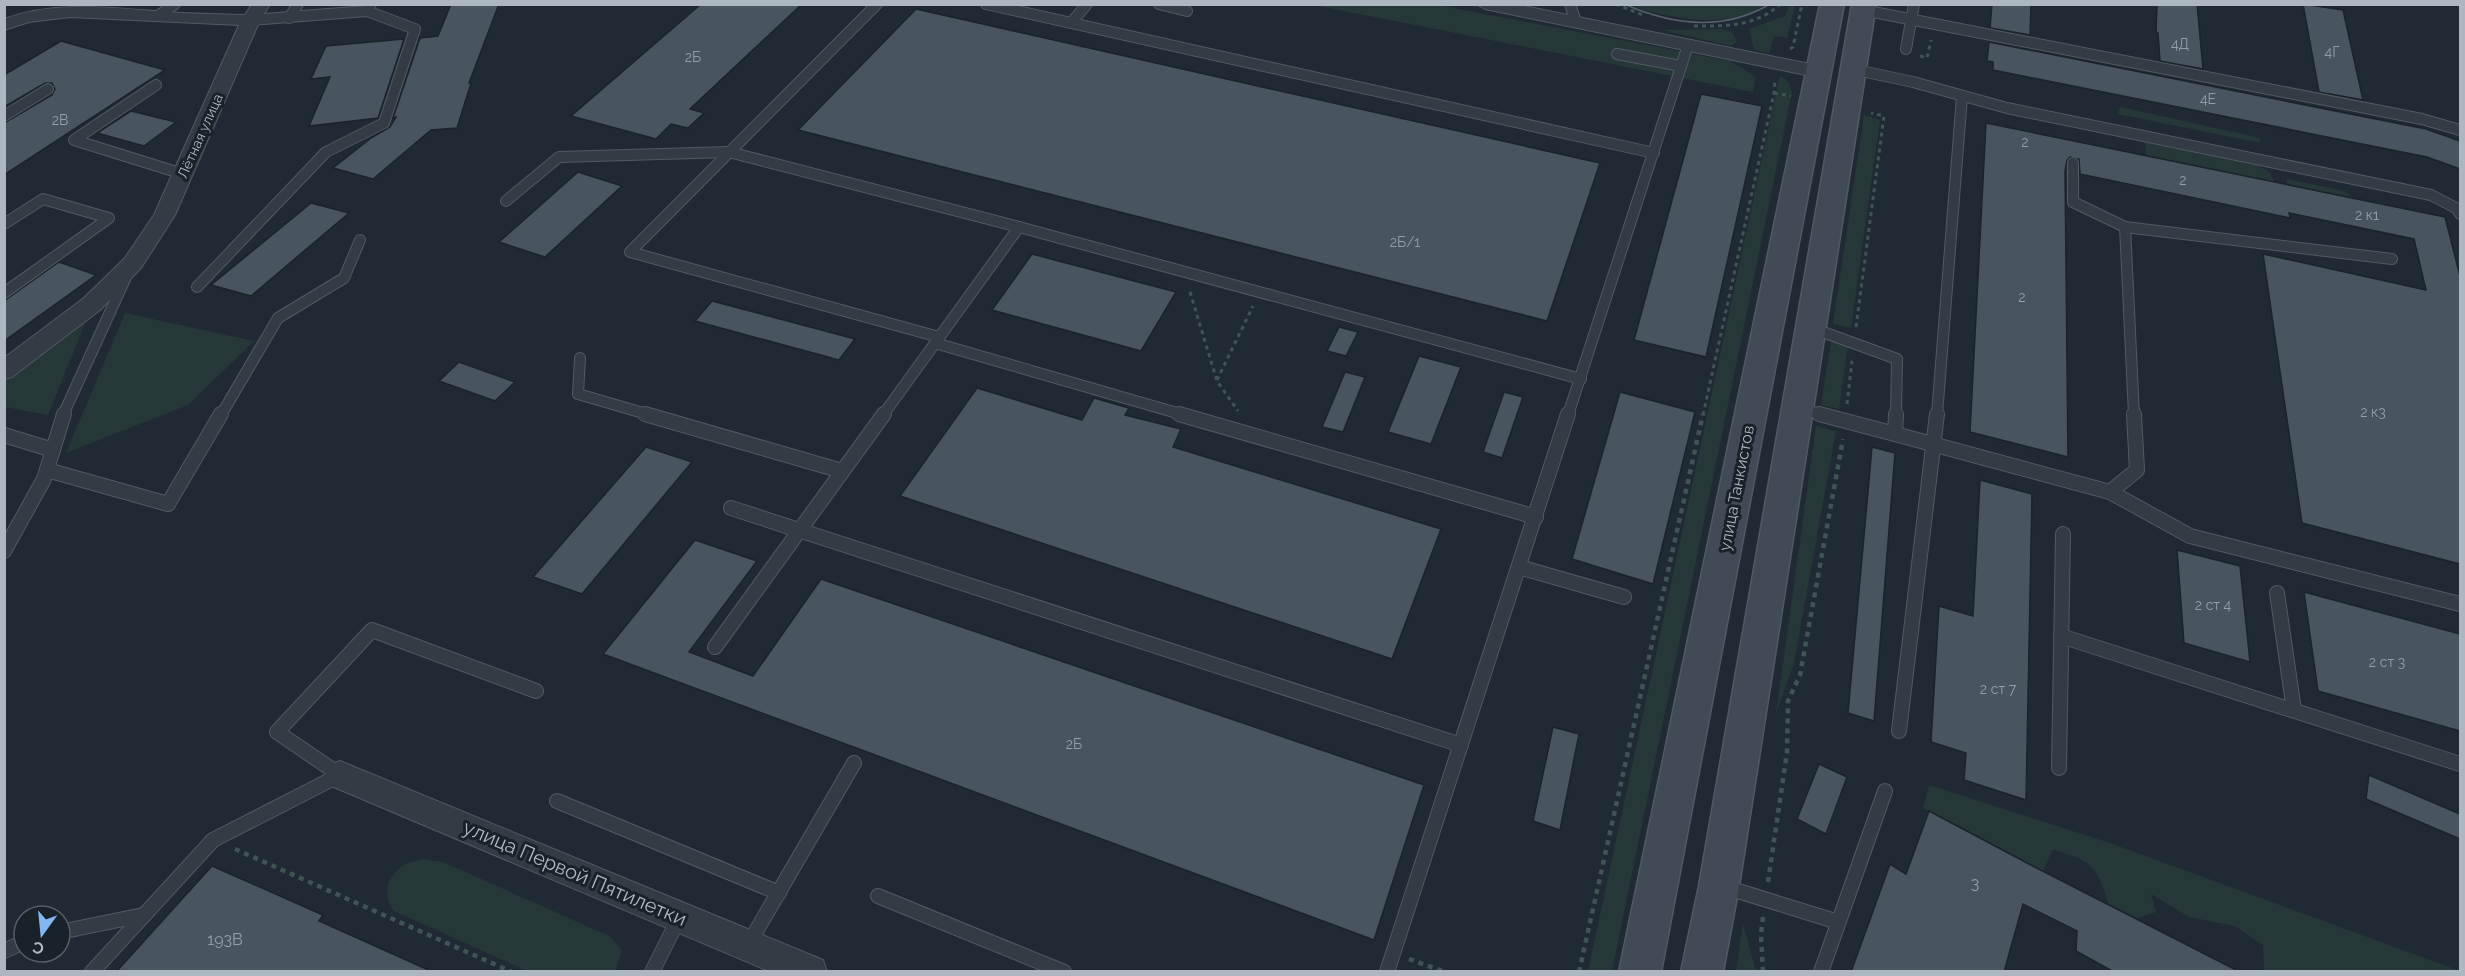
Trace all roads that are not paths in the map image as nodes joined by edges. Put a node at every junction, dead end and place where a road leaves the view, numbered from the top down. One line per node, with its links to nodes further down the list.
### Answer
1 (175, 4): 15 (lane)
2 (298, 4): 16 (lane)
3 (877, 4): 30 (lane)
4 (986, 4): 18 (lane)
5 (1087, 4): 18 (lane)
6 (1160, 4): 12 (lane)
7 (1485, 4): 14 (street)
8 (1832, 4): 24 (main road, улица Танкистов)
9 (1914, 4): 17 (lane)
10 (1864, 7): 17 (lane); 24 (main road, улица Танкистов)
11 (369, 8): 16 (lane); 42 (lane)
12 (1188, 11)
13 (256, 12): 15 (street); 16 (lane); 33 (street, Лётная улица)
14 (1573, 13): 20 (street)
15 (158, 16): 19 (street)
16 (289, 18)
17 (1910, 19): 21 (lane); 29 (lane)
18 (1071, 23): 31 (lane)
19 (4, 25)
20 (1688, 45): 23 (lane); 24 (street)
21 (1906, 49)
22 (1617, 54): 23 (lane)
23 (1682, 66): 31 (lane)
24 (1841, 73): 27 (lane); 44 (main road, улица Танкистов); 91 (main road, улица Танкистов)
25 (156, 85): 33 (lane)
26 (48, 89): 28 (lane)
27 (1962, 96): 35 (lane); 52 (lane)
28 (4, 116)
29 (2460, 130)
30 (729, 152): 34 (lane); 37 (lane); 45 (lane)
31 (1654, 153): 48 (lane)
32 (2073, 163): 38 (lane)
33 (183, 174): 41 (street, Лётная улица)
34 (506, 201)
35 (2460, 214)
36 (4, 224): 43 (lane)
37 (1019, 227): 45 (lane); 48 (lane)
38 (2125, 227): 40 (lane); 56 (lane)
39 (360, 240): 54 (lane)
40 (2392, 259)
41 (133, 263): 47 (street, Лётная улица); 53 (lane)
42 (197, 287)
43 (4, 292)
44 (1811, 327): 49 (main road, улица Танкистов); 50 (lane)
45 (937, 340): 55 (lane); 58 (lane)
46 (580, 358): 55 (lane)
47 (4, 371)
48 (1581, 379): 58 (lane)
49 (1798, 408): 50 (lane); 78 (main road, улица Танкистов)
50 (1895, 434): 52 (lane)
51 (4, 435): 53 (lane)
52 (1935, 445): 56 (lane); 70 (lane)
53 (53, 450): 54 (lane)
54 (47, 470): 61 (lane)
55 (842, 471): 59 (lane)
56 (2110, 492): 65 (lane)
57 (731, 508): 59 (lane)
58 (1536, 517): 62 (lane)
59 (800, 529): 67 (lane); 71 (lane)
60 (2063, 534): 66 (lane)
61 (4, 551)
62 (1520, 567): 64 (lane); 71 (lane)
63 (2277, 593): 69 (lane)
64 (1624, 597)
65 (2460, 604)
66 (2061, 636): 69 (lane); 74 (lane)
67 (715, 647)
68 (536, 692): 75 (lane)
69 (2294, 710): 73 (lane)
70 (1899, 731)
71 (1461, 745): 90 (lane)
72 (854, 763): 79 (lane)
73 (2460, 764)
74 (2059, 768)
75 (340, 776): 81 (lane); 82 (street, улица Первой Пятилетки)
76 (1885, 791): 83 (lane)
77 (556, 801): 79 (lane)
78 (1719, 885): 83 (lane); 92 (main road, улица Танкистов)
79 (779, 892): 85 (lane)
80 (878, 896): 89 (lane)
81 (143, 915): 84 (lane); 86 (lane)
82 (679, 917): 85 (street, улица Первой Пятилетки); 87 (lane)
83 (1838, 922): 93 (lane)
84 (72, 930)
85 (748, 945): 88 (street, улица Первой Пятилетки)
86 (92, 972)
87 (652, 972)
88 (811, 972)
89 (1064, 972)
90 (1387, 972)
91 (1640, 972)
92 (1702, 972)
93 (1821, 972)

